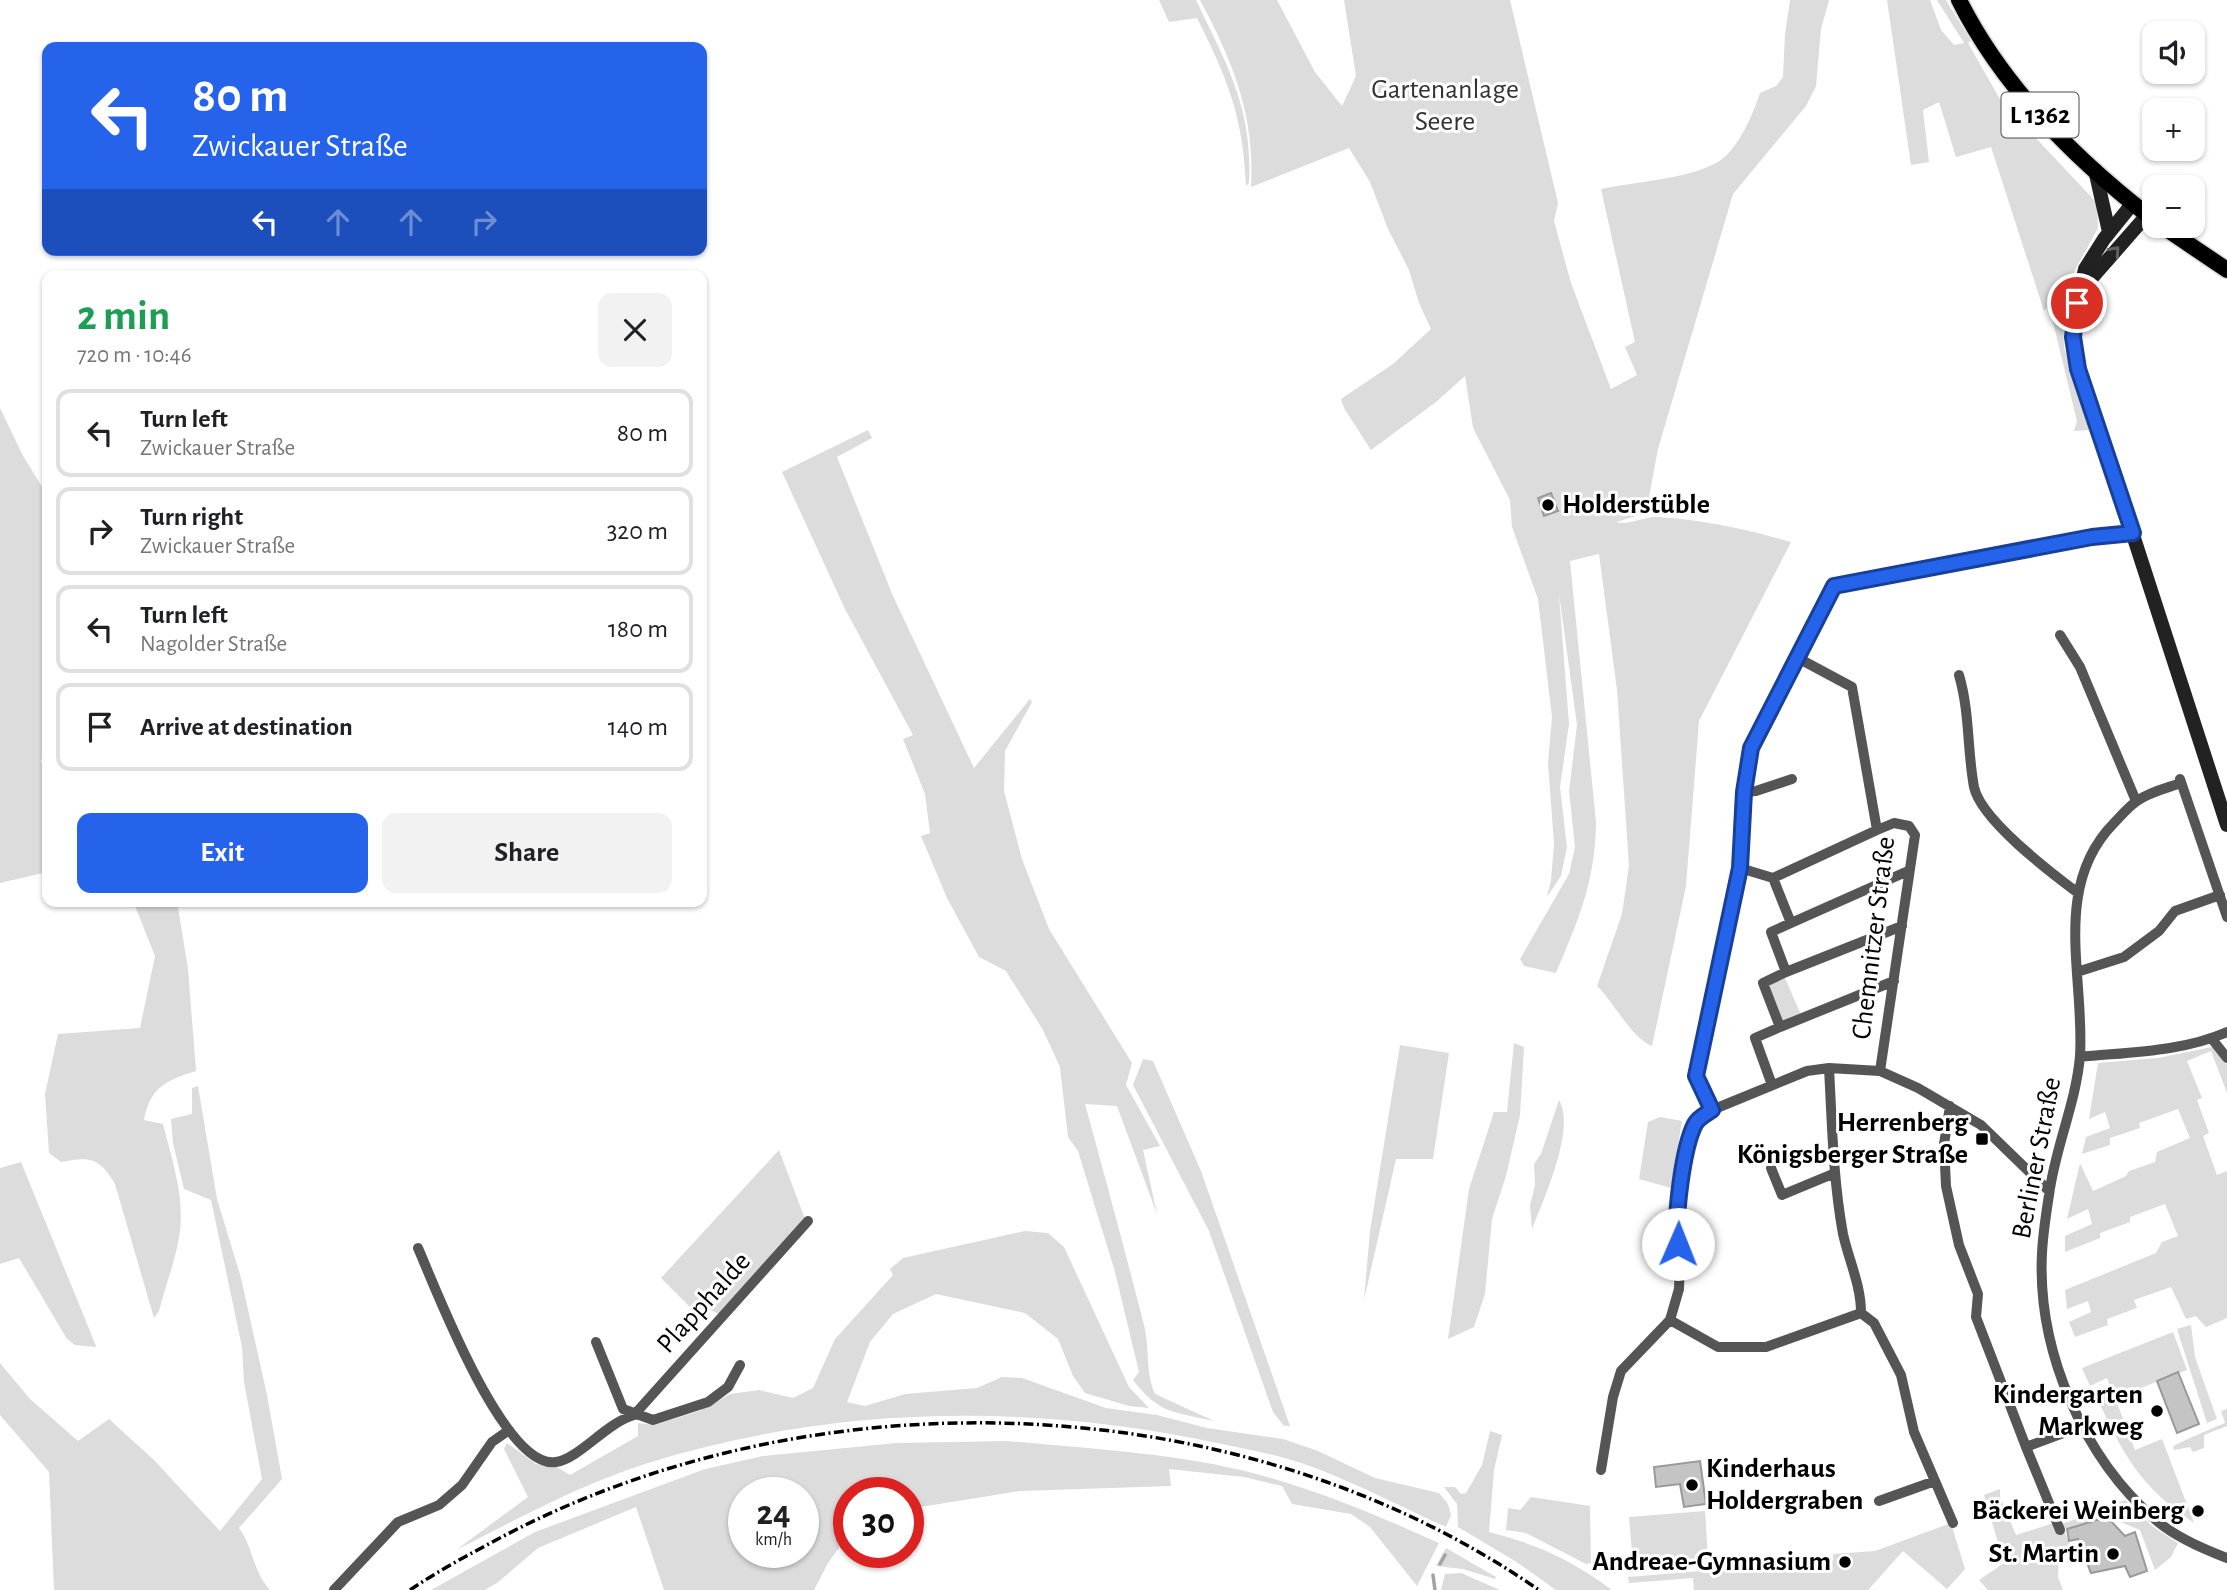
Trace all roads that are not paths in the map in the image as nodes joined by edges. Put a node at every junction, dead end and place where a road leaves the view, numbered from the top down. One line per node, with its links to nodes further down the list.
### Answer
1 (1959, 0): 2 (main road, L 1362)
2 (2095, 170): 3 (main road, L 1362); 6 (main road, L 1362)
3 (2133, 203): 4 (main road, L 1362); 6 (main road, L 1362)
4 (2142, 210)
5 (2142, 226): 9 (main road, L 1362, one-way to 5)
6 (2109, 232): 9 (main road, L 1362)
7 (2180, 238): 8 (main road)
8 (2227, 270)
9 (2083, 288): 10 (main road, L 1362)
10 (2133, 533): 12 (street); 17 (main road, L 1362)
11 (2060, 635): 16 (street)
12 (1797, 657): 15 (street); 18 (street)
13 (1959, 675): 22 (street)
14 (1792, 779): 15 (street)
15 (1744, 792): 19 (street)
16 (2136, 801): 22 (street, Berliner Straße); 23 (street, Berliner Straße)
17 (2227, 825)
18 (1877, 830): 20 (street, Chemnitzer Straße); 21 (street, Chemnitzer Straße)
19 (1740, 868): 21 (street); 39 (street)
20 (1908, 871): 25 (street); 26 (street, Chemnitzer Straße)
21 (1773, 878): 25 (street)
22 (2078, 892): 28 (street, Berliner Straße)
23 (2220, 895): 24 (street, Berliner Straße); 28 (street)
24 (2227, 917)
25 (1791, 923): 27 (street)
26 (1902, 926): 27 (street); 29 (street, Chemnitzer Straße)
27 (1786, 972): 30 (street)
28 (2077, 972): 33 (street, Berliner Straße)
29 (1894, 981): 30 (street); 36 (street, Chemnitzer Straße)
30 (1780, 1027): 37 (street)
31 (2227, 1032): 32 (street)
32 (2212, 1038): 33 (street); 34 (street)
33 (2080, 1057): 42 (street, Berliner Straße)
34 (2227, 1058)
35 (1829, 1068): 36 (street); 37 (street); 41 (street)
36 (1881, 1071): 38 (street)
37 (1772, 1085): 39 (street)
38 (1950, 1106): 42 (street); 52 (street)
39 (1712, 1110): 46 (street)
40 (1771, 1168): 41 (street)
41 (1835, 1173): 45 (street)
42 (2049, 1191): 50 (street, Berliner Straße)
43 (808, 1221): 49 (street, Plapphalde)
44 (418, 1248): 51 (street, Plapphalde)
45 (1861, 1313): 46 (street); 54 (street)
46 (1670, 1320): 53 (street)
47 (596, 1342): 49 (street)
48 (740, 1365): 49 (street, Plapphalde)
49 (634, 1415): 51 (street, Plapphalde)
50 (2082, 1426): 52 (street); 58 (street, Berliner Straße)
51 (509, 1430): 59 (street)
52 (2026, 1447): 57 (street)
53 (1601, 1470)
54 (1935, 1481): 55 (street); 56 (street)
55 (1879, 1501)
56 (1954, 1523)
57 (2060, 1530)
58 (2227, 1558)
59 (334, 1590)

